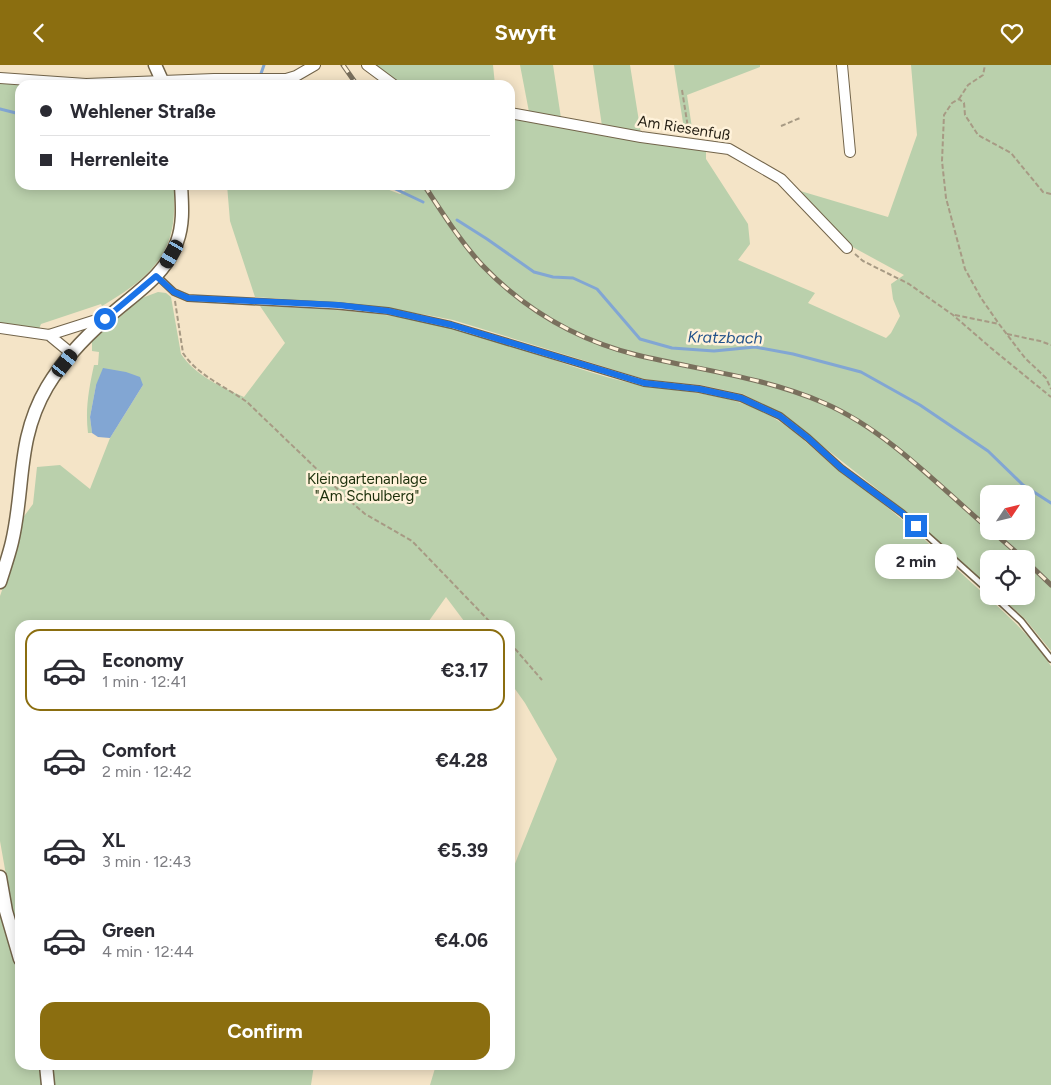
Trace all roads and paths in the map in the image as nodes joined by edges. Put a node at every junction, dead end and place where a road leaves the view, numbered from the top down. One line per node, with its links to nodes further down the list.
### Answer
1 (155, 65): 8 (street)
2 (315, 65): 9 (street)
3 (367, 65): 10 (street)
4 (842, 65): 17 (street)
5 (985, 65): 12 (path)
6 (0, 78): 7 (street)
7 (29, 80)
8 (162, 80)
9 (201, 80)
10 (387, 80)
11 (682, 90): 16 (path)
12 (959, 99): 19 (path); 25 (path)
13 (515, 114): 16 (street, Am Riesenfuß)
14 (800, 118): 15 (path)
15 (781, 126)
16 (691, 144): 20 (street, Am Riesenfuß)
17 (850, 152)
18 (181, 190): 21 (street)
19 (1051, 194)
20 (847, 248): 23 (path)
21 (156, 276): 22 (lane); 24 (street)
22 (174, 292): 34 (lane); 36 (path)
23 (953, 315): 25 (path); 32 (path)
24 (105, 319): 28 (street); 30 (street)
25 (999, 324): 27 (path)
26 (0, 328): 28 (street)
27 (1007, 333): 29 (path); 31 (path)
28 (49, 335): 30 (street)
29 (1051, 345)
30 (72, 353): 33 (street)
31 (1051, 389)
32 (1051, 397)
33 (0, 582)
34 (980, 583)
35 (1004, 605): 38 (lane)
36 (488, 620)
37 (515, 649): 39 (path)
38 (1051, 659)
39 (542, 680)
40 (0, 877): 41 (street)
41 (15, 942)
42 (46, 1070): 43 (street)
43 (48, 1085)

